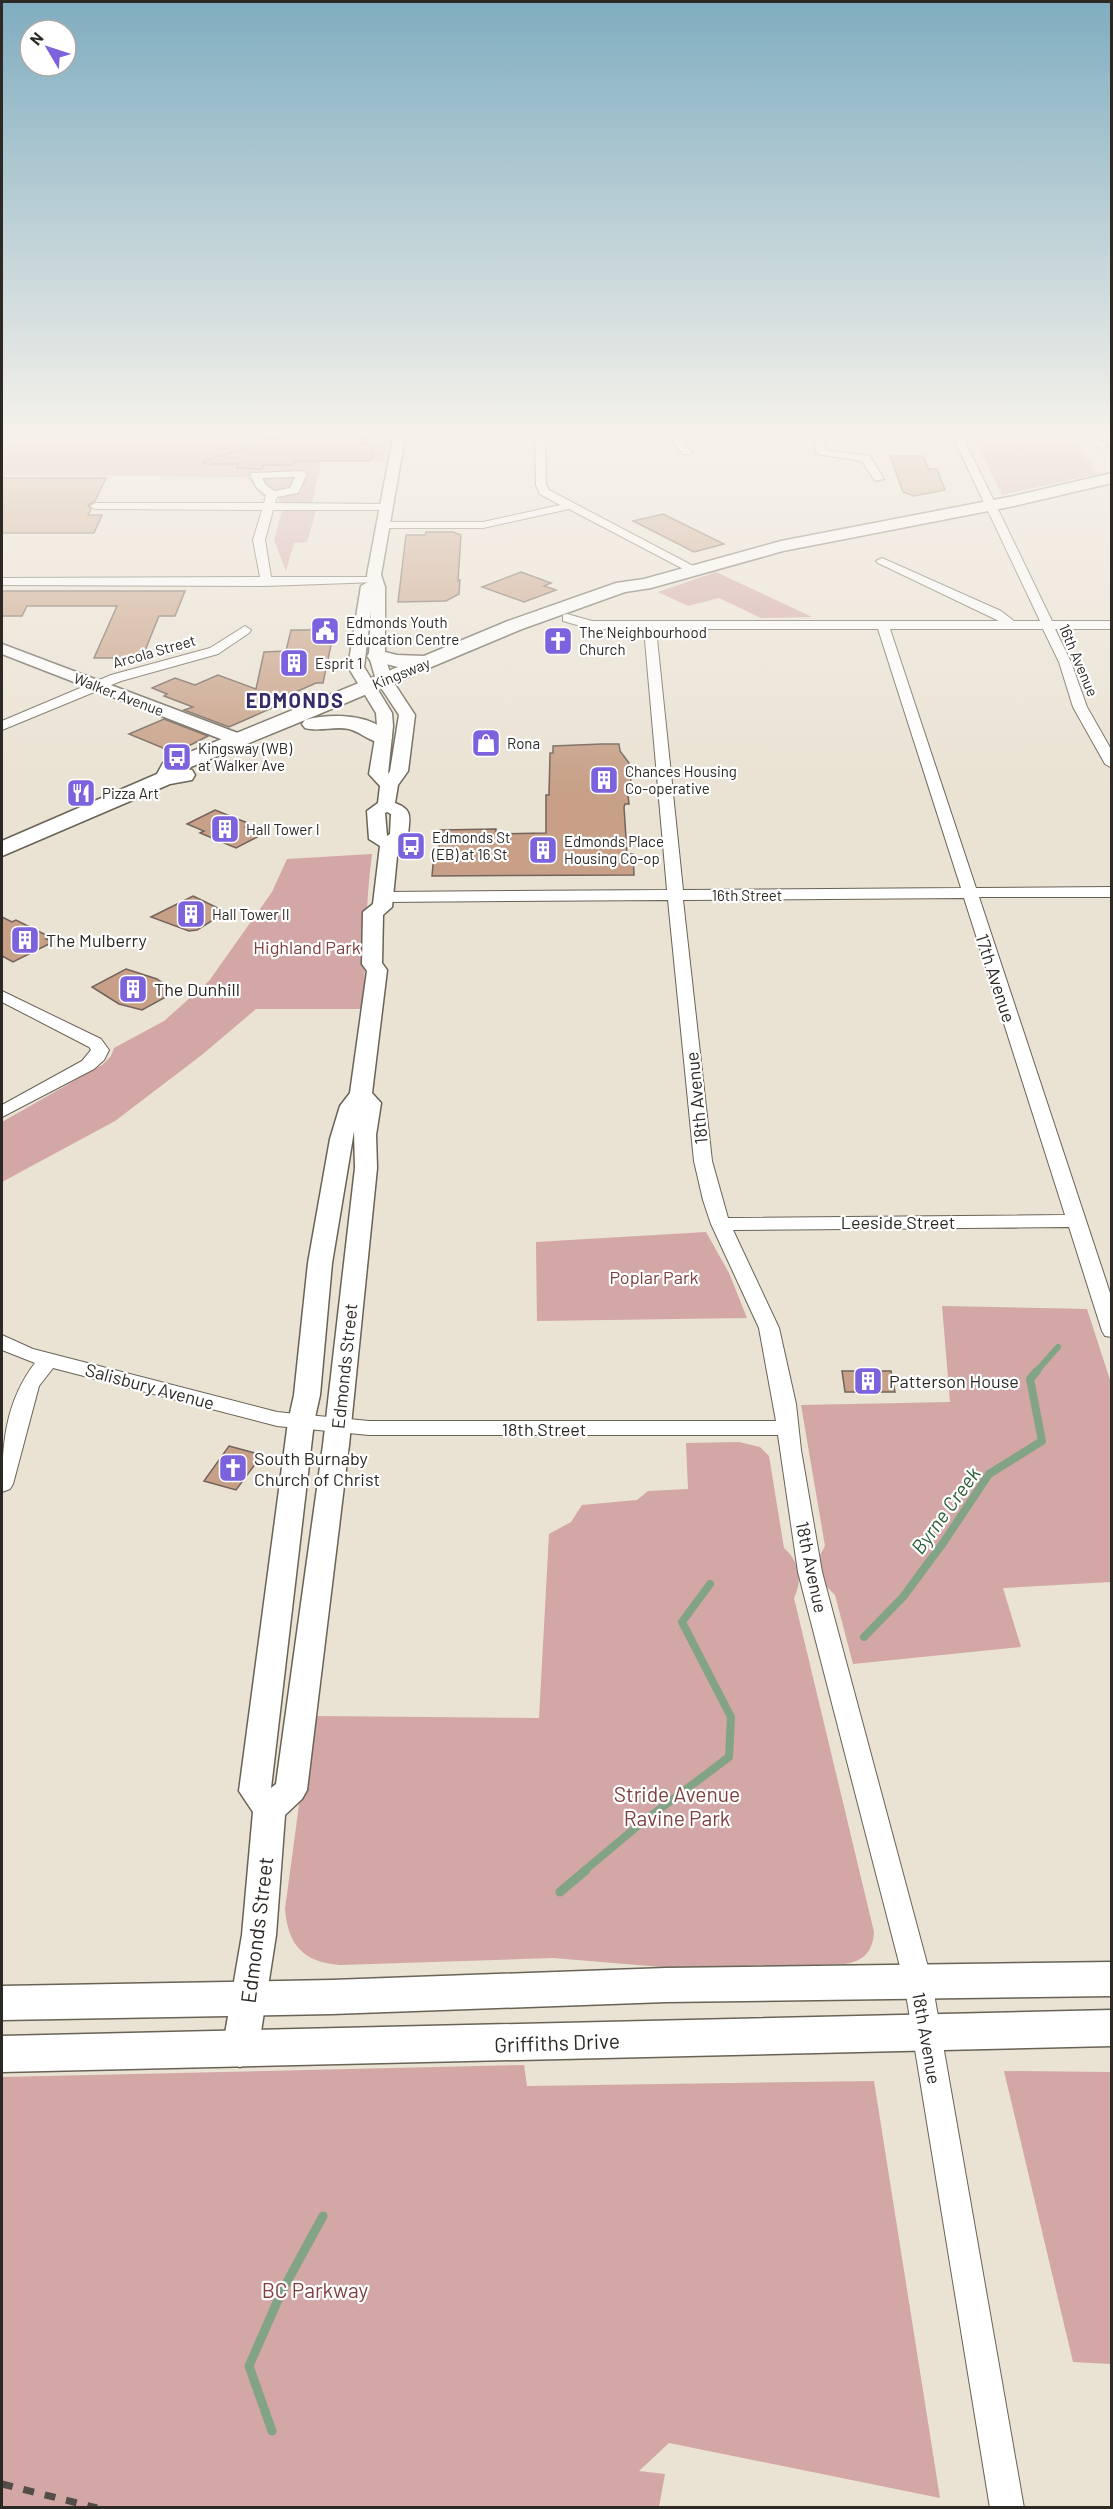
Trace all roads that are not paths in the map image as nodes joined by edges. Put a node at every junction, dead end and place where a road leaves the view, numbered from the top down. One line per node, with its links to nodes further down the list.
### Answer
1 (262, 554): 10 (street)
2 (378, 554): 8 (street, Edmonds Street)
3 (662, 554): 7 (street)
4 (756, 554): 7 (main road, Kingsway)
5 (1013, 554): 16 (street, 16th Avenue)
6 (882, 561): 15 (street)
7 (693, 570): 11 (main road, Kingsway)
8 (374, 580): 10 (street); 20 (street, Edmonds Street); 23 (street, Edmonds Street)
9 (2, 582): 10 (street)
10 (264, 582)
11 (645, 584): 12 (main road, Kingsway); 21 (main road, Kingsway)
12 (567, 618): 13 (street); 23 (main road, Kingsway)
13 (650, 625): 14 (street); 34 (street, 18th Avenue)
14 (883, 625): 15 (street); 33 (street, 17th Avenue)
15 (1011, 625): 16 (street)
16 (1046, 625): 17 (street); 28 (street, 16th Avenue)
17 (1112, 625)
18 (245, 630): 22 (street, Arcola Street)
19 (2, 649): 22 (street, Walker Avenue)
20 (377, 656): 21 (main road); 23 (street, Edmonds Street)
21 (431, 661): 23 (main road, Kingsway)
22 (97, 686): 25 (street, Arcola Street); 27 (street, Walker Avenue)
23 (380, 689): 24 (main road, Kingsway); 26 (street, Edmonds Street); 27 (main road, Kingsway); 30 (street, Edmonds Street)
24 (312, 724): 26 (main road); 29 (main road, Kingsway)
25 (2, 726)
26 (382, 738): 30 (street, Edmonds Street)
27 (237, 739): 29 (main road, Kingsway)
28 (1112, 764)
29 (165, 778): 31 (main road, Kingsway)
30 (389, 785): 35 (street, Edmonds Street)
31 (2, 849)
32 (1112, 892): 33 (street, 16th Street)
33 (969, 894): 34 (street, 16th Street); 39 (street, 17th Avenue)
34 (675, 896): 35 (street, 16th Street); 40 (street, 18th Avenue)
35 (383, 902): 37 (street, Edmonds Street)
36 (2, 996): 38 (street)
37 (361, 1094): 44 (street, Edmonds Street); 45 (street, Edmonds Street)
38 (2, 1112)
39 (1074, 1221): 40 (street, Leeside Street); 41 (street, 17th Avenue)
40 (722, 1224): 46 (street, 18th Avenue)
41 (1112, 1331)
42 (2, 1342): 43 (street, Salisbury Avenue)
43 (48, 1360): 44 (street, Salisbury Avenue); 47 (street)
44 (301, 1422): 45 (street, 18th Street); 49 (street, Edmonds Street)
45 (338, 1426): 46 (street, 18th Street); 49 (street, Edmonds Street)
46 (788, 1428): 51 (street, 18th Avenue)
47 (6, 1446): 48 (street)
48 (2, 1484)
49 (269, 1809): 52 (street, Edmonds Street)
50 (1112, 1979): 51 (main road)
51 (918, 1982): 52 (main road); 55 (street, 18th Avenue)
52 (247, 1999): 53 (main road); 56 (street, Edmonds Street)
53 (2, 2003)
54 (1112, 2028): 55 (main road, Griffiths Drive)
55 (926, 2031): 56 (main road, Griffiths Drive); 58 (street, 18th Avenue)
56 (240, 2051): 57 (main road, Griffiths Drive)
57 (2, 2054)
58 (1007, 2508)

